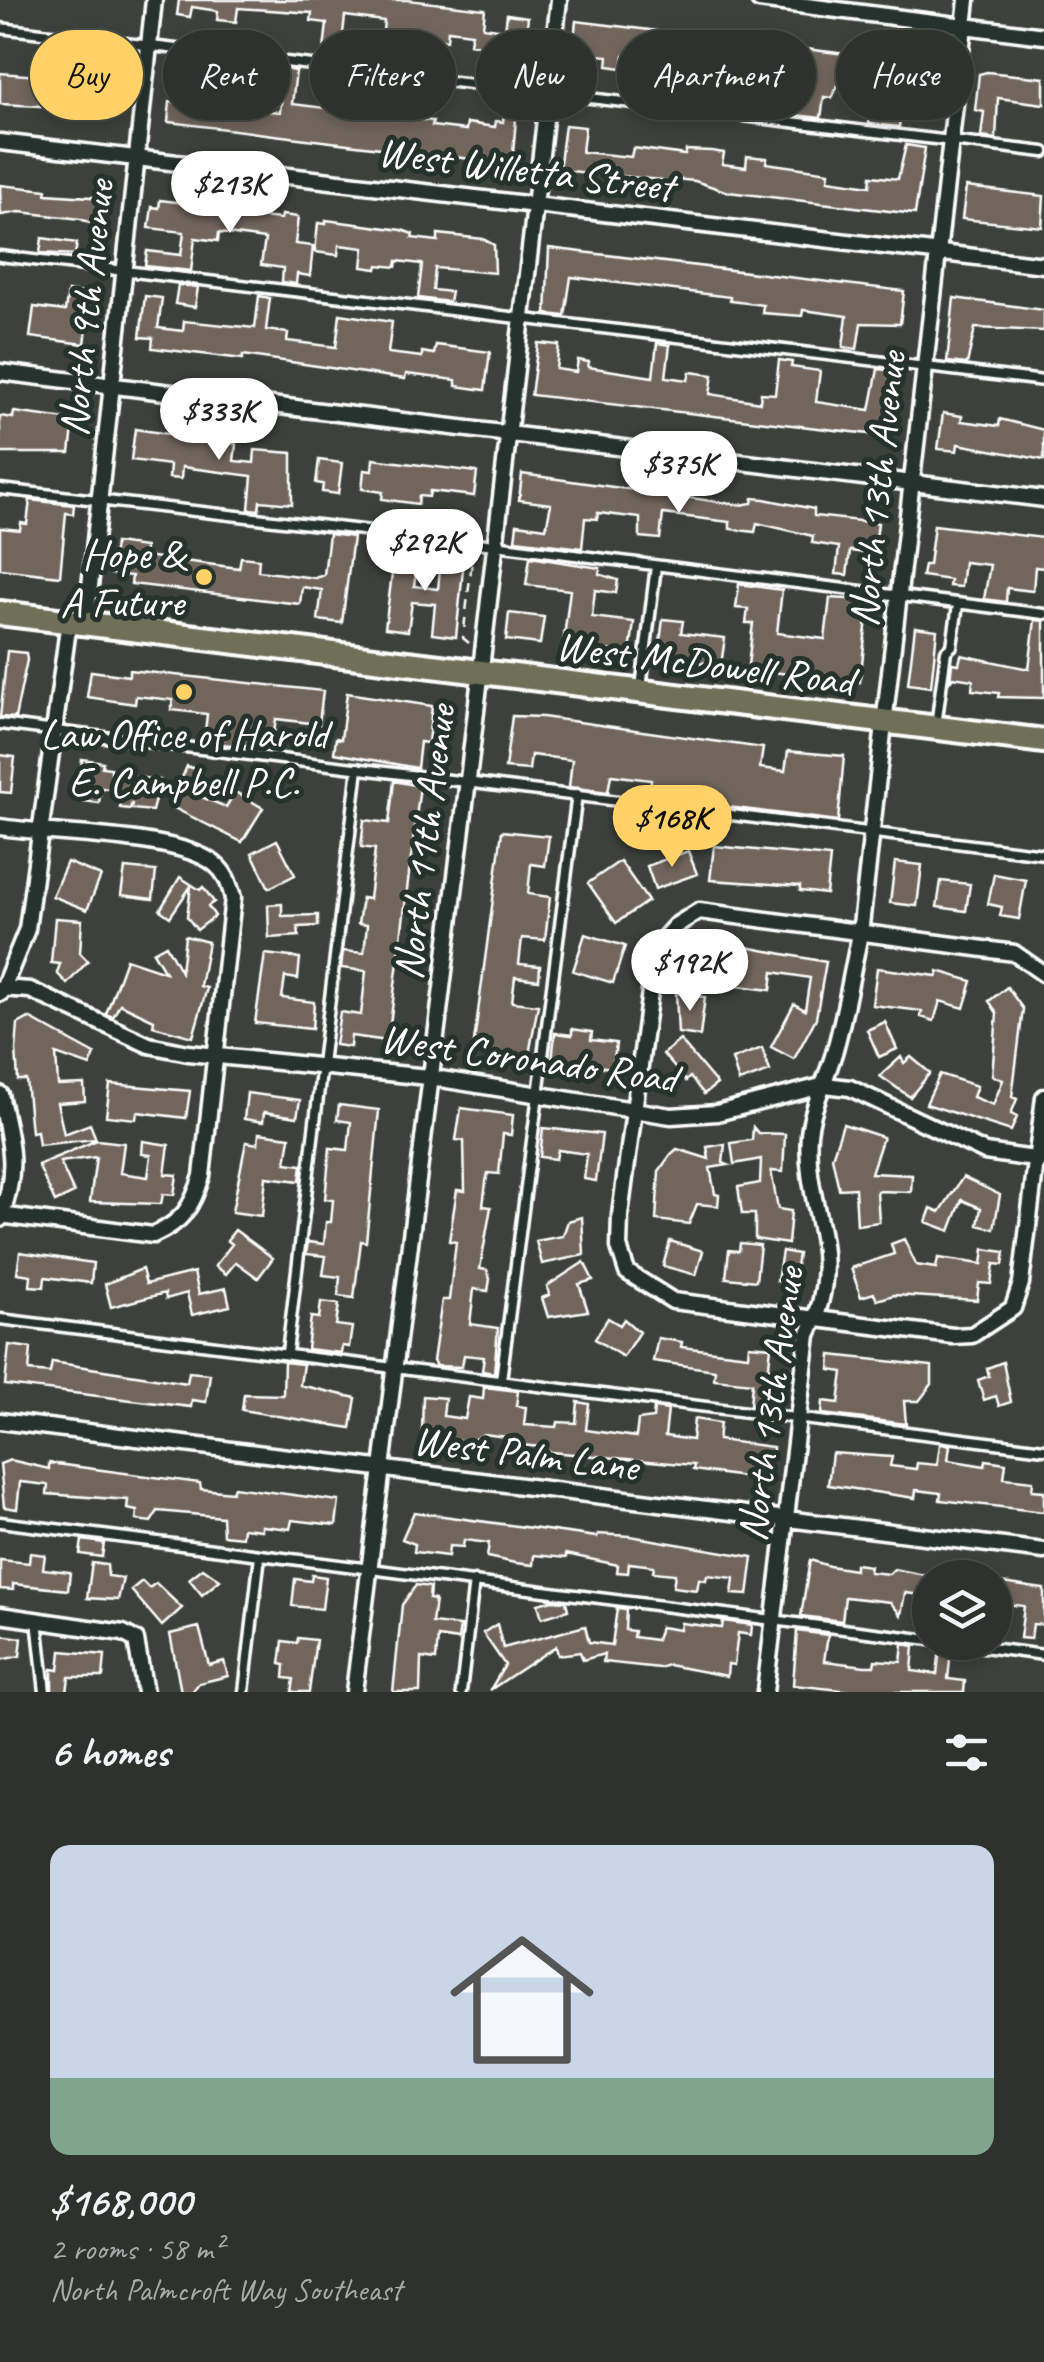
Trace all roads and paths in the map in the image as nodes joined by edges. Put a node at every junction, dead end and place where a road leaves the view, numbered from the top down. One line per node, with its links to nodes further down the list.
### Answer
1 (154, 0): 9 (street, North 9th Avenue)
2 (559, 0): 7 (street, North 11th Avenue)
3 (760, 0): 5 (street)
4 (967, 0): 5 (street, North 13th Avenue)
5 (964, 26): 8 (street); 14 (street, North 13th Avenue)
6 (0, 28): 9 (lane)
7 (556, 30)
8 (1044, 36)
9 (148, 45): 10 (lane); 16 (street, North 9th Avenue)
10 (476, 83)
11 (597, 98): 14 (lane)
12 (546, 120): 17 (street, North 11th Avenue)
13 (0, 142): 16 (street, West Willetta Street)
14 (953, 142): 15 (lane); 18 (street, North 13th Avenue)
15 (1044, 152)
16 (136, 158): 17 (street, West Willetta Street); 21 (street, North 9th Avenue)
17 (535, 204): 18 (street, West Willetta Street); 22 (street, North 11th Avenue)
18 (940, 252): 20 (street, West Willetta Street); 23 (street, North 13th Avenue)
19 (0, 256): 21 (lane)
20 (1044, 265)
21 (124, 271): 22 (lane); 26 (street, North 9th Avenue)
22 (521, 318): 23 (lane); 27 (street, North 11th Avenue)
23 (925, 367): 25 (lane); 28 (street, North 13th Avenue)
24 (0, 372): 26 (street)
25 (1044, 382)
26 (112, 386): 27 (street); 31 (street, North 9th Avenue)
27 (508, 432): 28 (street); 33 (street, North 11th Avenue)
28 (910, 484): 30 (street); 35 (street, North 13th Avenue)
29 (0, 489): 31 (lane)
30 (1044, 499)
31 (99, 500): 32 (lane); 39 (street, North 9th Avenue)
32 (478, 543): 33 (lane); 40 (path)
33 (495, 544): 34 (lane); 41 (street, North 11th Avenue)
34 (656, 566): 35 (lane); 42 (lane)
35 (900, 598): 36 (lane); 43 (street, North 13th Avenue)
36 (958, 605): 38 (lane); 45 (lane)
37 (0, 613): 39 (main road, West McDowell Road)
38 (1044, 614)
39 (78, 622): 41 (main road, West McDowell Road); 46 (street, North 9th Avenue)
40 (469, 643)
41 (479, 672): 42 (main road, West McDowell Road); 49 (street, North 11th Avenue)
42 (641, 692): 43 (main road, West McDowell Road)
43 (886, 722): 45 (main road, West McDowell Road); 52 (street, North 13th Avenue)
44 (0, 724): 46 (lane)
45 (936, 728): 47 (main road, West McDowell Road)
46 (55, 730): 48 (lane); 53 (street, North 9th Avenue)
47 (1044, 741)
48 (358, 768): 49 (lane); 59 (lane)
49 (468, 780): 50 (lane); 60 (street, North 11th Avenue)
50 (577, 794): 52 (lane); 63 (lane)
51 (0, 827): 53 (street)
52 (871, 831): 54 (lane); 55 (street, North 13th Avenue)
53 (43, 834): 57 (street, North 9th Avenue); 58 (street)
54 (1044, 854)
55 (860, 934): 56 (street); 61 (street, North 13th Avenue); 65 (street)
56 (1044, 974)
57 (1, 991): 58 (street, West Coronado Road)
58 (218, 1055): 59 (street, West Coronado Road); 67 (street)
59 (324, 1066): 60 (street, West Coronado Road); 70 (lane)
60 (428, 1077): 63 (street, West Coronado Road); 71 (street, North 11th Avenue)
61 (824, 1085): 65 (street, West Coronado Road); 66 (street); 68 (street, North 13th Avenue)
62 (0, 1094): 67 (street)
63 (541, 1095): 65 (street, West Coronado Road); 72 (lane)
64 (1044, 1096): 66 (street)
65 (634, 1110): 68 (street)
66 (1040, 1160): 68 (street)
67 (0, 1217)
68 (817, 1318): 73 (street, North 13th Avenue)
69 (0, 1320): 70 (lane)
70 (287, 1352): 71 (lane)
71 (394, 1366): 72 (lane); 76 (street, North 11th Avenue)
72 (502, 1380): 73 (lane)
73 (799, 1417): 75 (lane); 77 (street, North 13th Avenue)
74 (0, 1421): 76 (street, West Palm Lane)
75 (1044, 1449)
76 (380, 1469): 77 (street, West Palm Lane); 81 (street, North 11th Avenue)
77 (787, 1520): 79 (street, West Palm Lane); 84 (street, North 13th Avenue)
78 (0, 1522): 80 (lane)
79 (1044, 1551)
80 (260, 1556): 81 (lane); 91 (lane)
81 (369, 1569): 82 (lane); 92 (street, North 11th Avenue)
82 (474, 1582): 84 (lane); 93 (lane)
83 (0, 1615): 85 (street)
84 (774, 1619): 86 (lane); 94 (street, North 13th Avenue)
85 (37, 1620): 89 (lane); 90 (street)
86 (912, 1638)
87 (1012, 1651): 88 (lane)
88 (1044, 1656)
89 (45, 1692)
90 (145, 1692)
91 (244, 1692)
92 (354, 1692)
93 (460, 1692)
94 (765, 1692)

